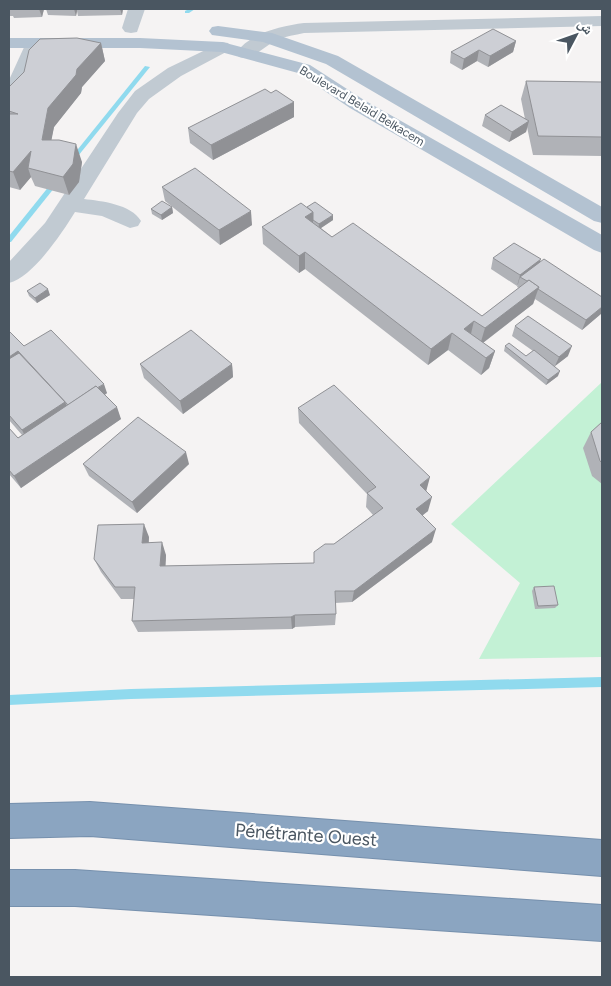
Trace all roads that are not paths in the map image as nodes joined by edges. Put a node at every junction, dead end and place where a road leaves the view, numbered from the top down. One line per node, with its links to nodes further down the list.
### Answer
1 (136, 9): 6 (street)
2 (531, 9): 4 (street)
3 (602, 21): 4 (street)
4 (541, 24): 7 (street)
5 (9, 28): 6 (main road, Boulevard Belaid Belkacem)
6 (136, 36): 8 (main road, Boulevard Belaid Belkacem); 8 (main road, Boulevard Belaid Belkacem); 10 (main road, Boulevard Belaid Belkacem)
7 (266, 37): 8 (main road, Boulevard Belaid Belkacem); 12 (street); 15 (main road, Boulevard Belaid Belkacem)
8 (201, 38): 11 (main road, Boulevard Belaid Belkacem)
9 (9, 43): 10 (main road, Boulevard Belaid Belkacem)
10 (35, 43): 13 (street)
11 (222, 47): 12 (main road, Boulevard Belaid Belkacem); 14 (street)
12 (244, 53): 17 (main road, Boulevard Belaid Belkacem)
13 (9, 100)
14 (68, 204): 16 (street); 18 (street)
15 (602, 216)
16 (130, 221)
17 (602, 245)
18 (9, 275)
19 (9, 821): 20 (highway, Pénétrante Ouest)
20 (602, 858)
21 (9, 888): 22 (highway)
22 (602, 923)

